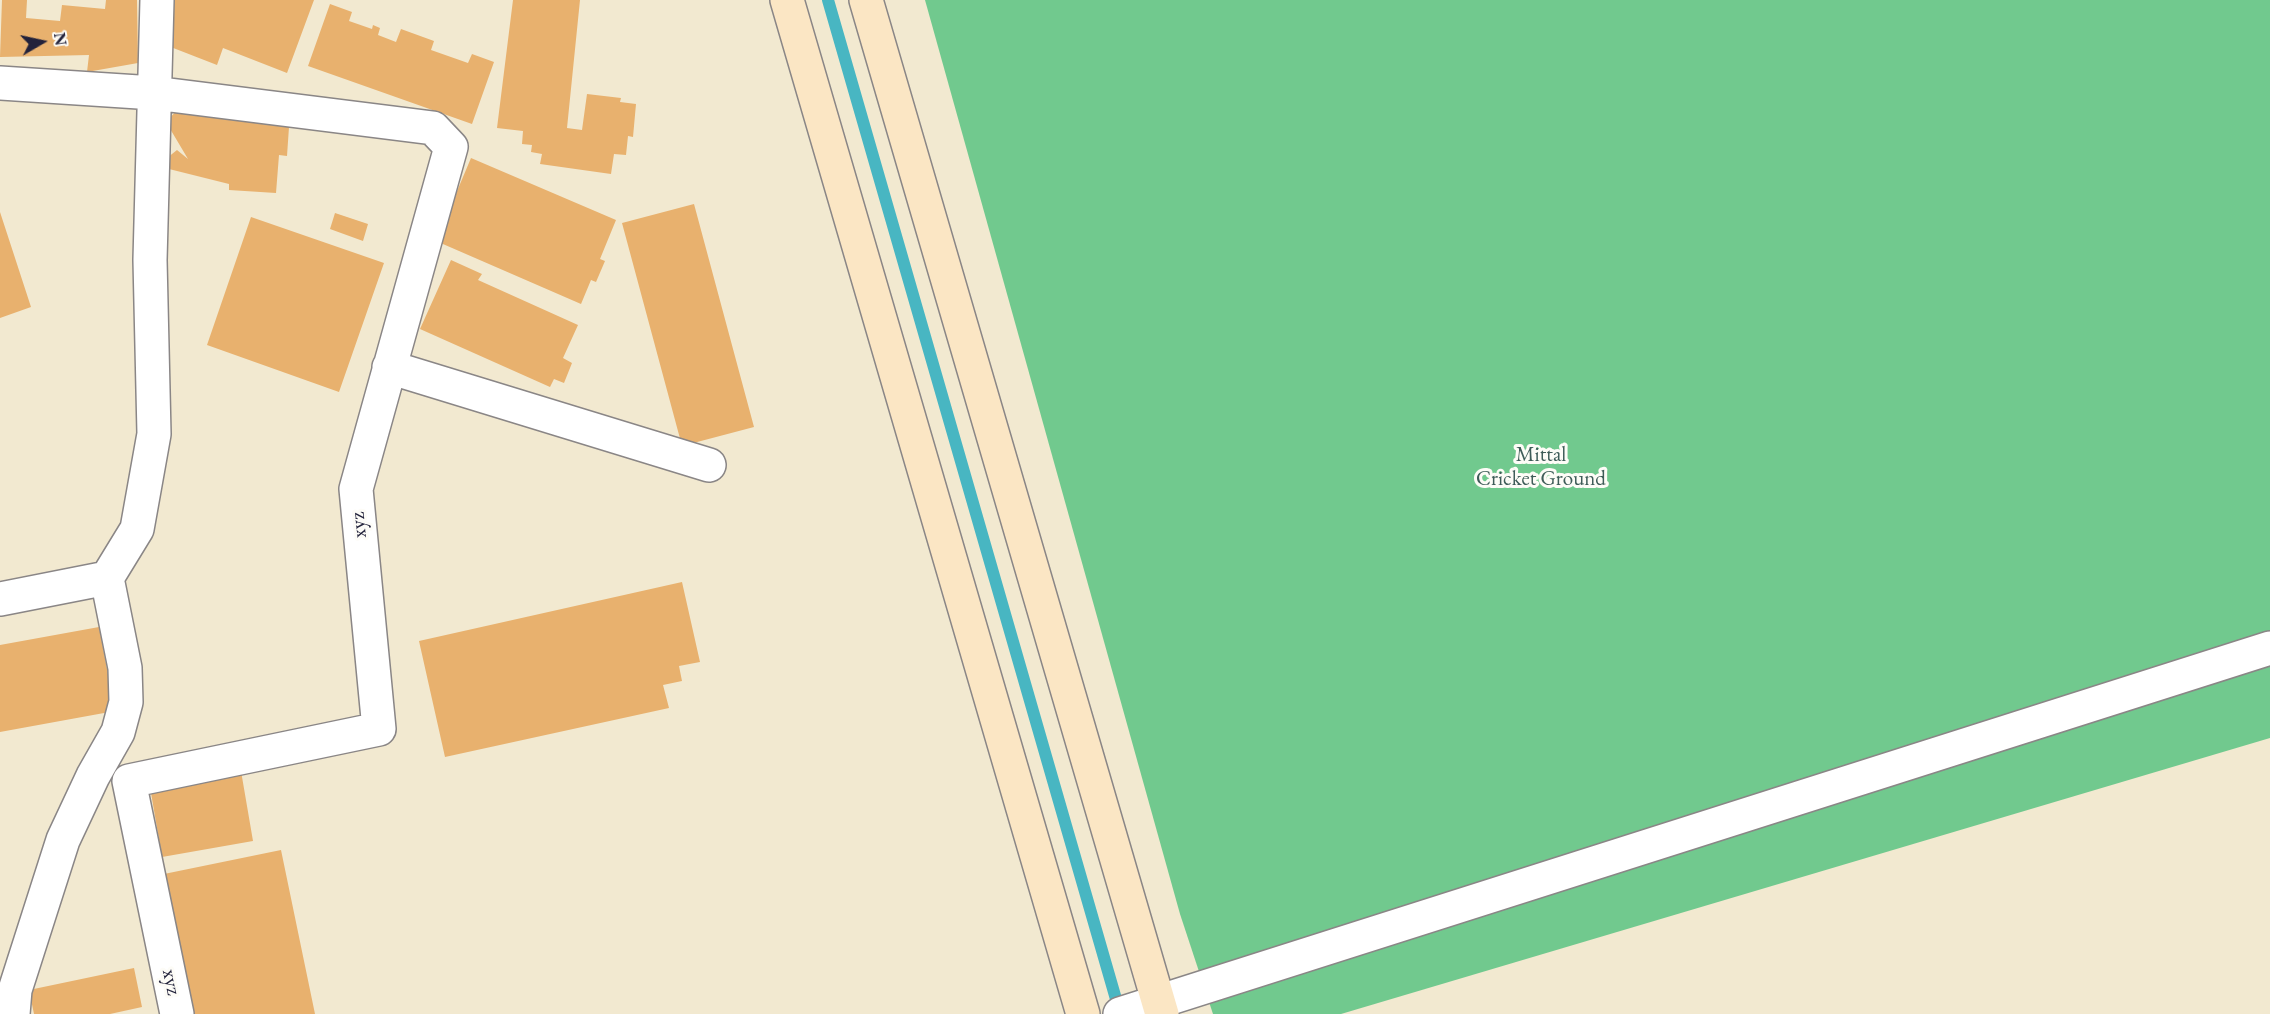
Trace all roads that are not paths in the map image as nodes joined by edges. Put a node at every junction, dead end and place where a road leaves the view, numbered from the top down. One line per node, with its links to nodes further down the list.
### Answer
1 (157, 0): 5 (street)
2 (787, 0): 14 (street)
3 (866, 0): 11 (street)
4 (0, 83): 5 (street)
5 (154, 93): 6 (street, xyz); 8 (street)
6 (389, 367): 7 (street); 13 (street, xyz)
7 (709, 465)
8 (107, 578): 9 (street); 12 (street)
9 (0, 599)
10 (2270, 648): 11 (street)
11 (1144, 1010)
12 (13, 1014)
13 (177, 1014)
14 (1083, 1014)

